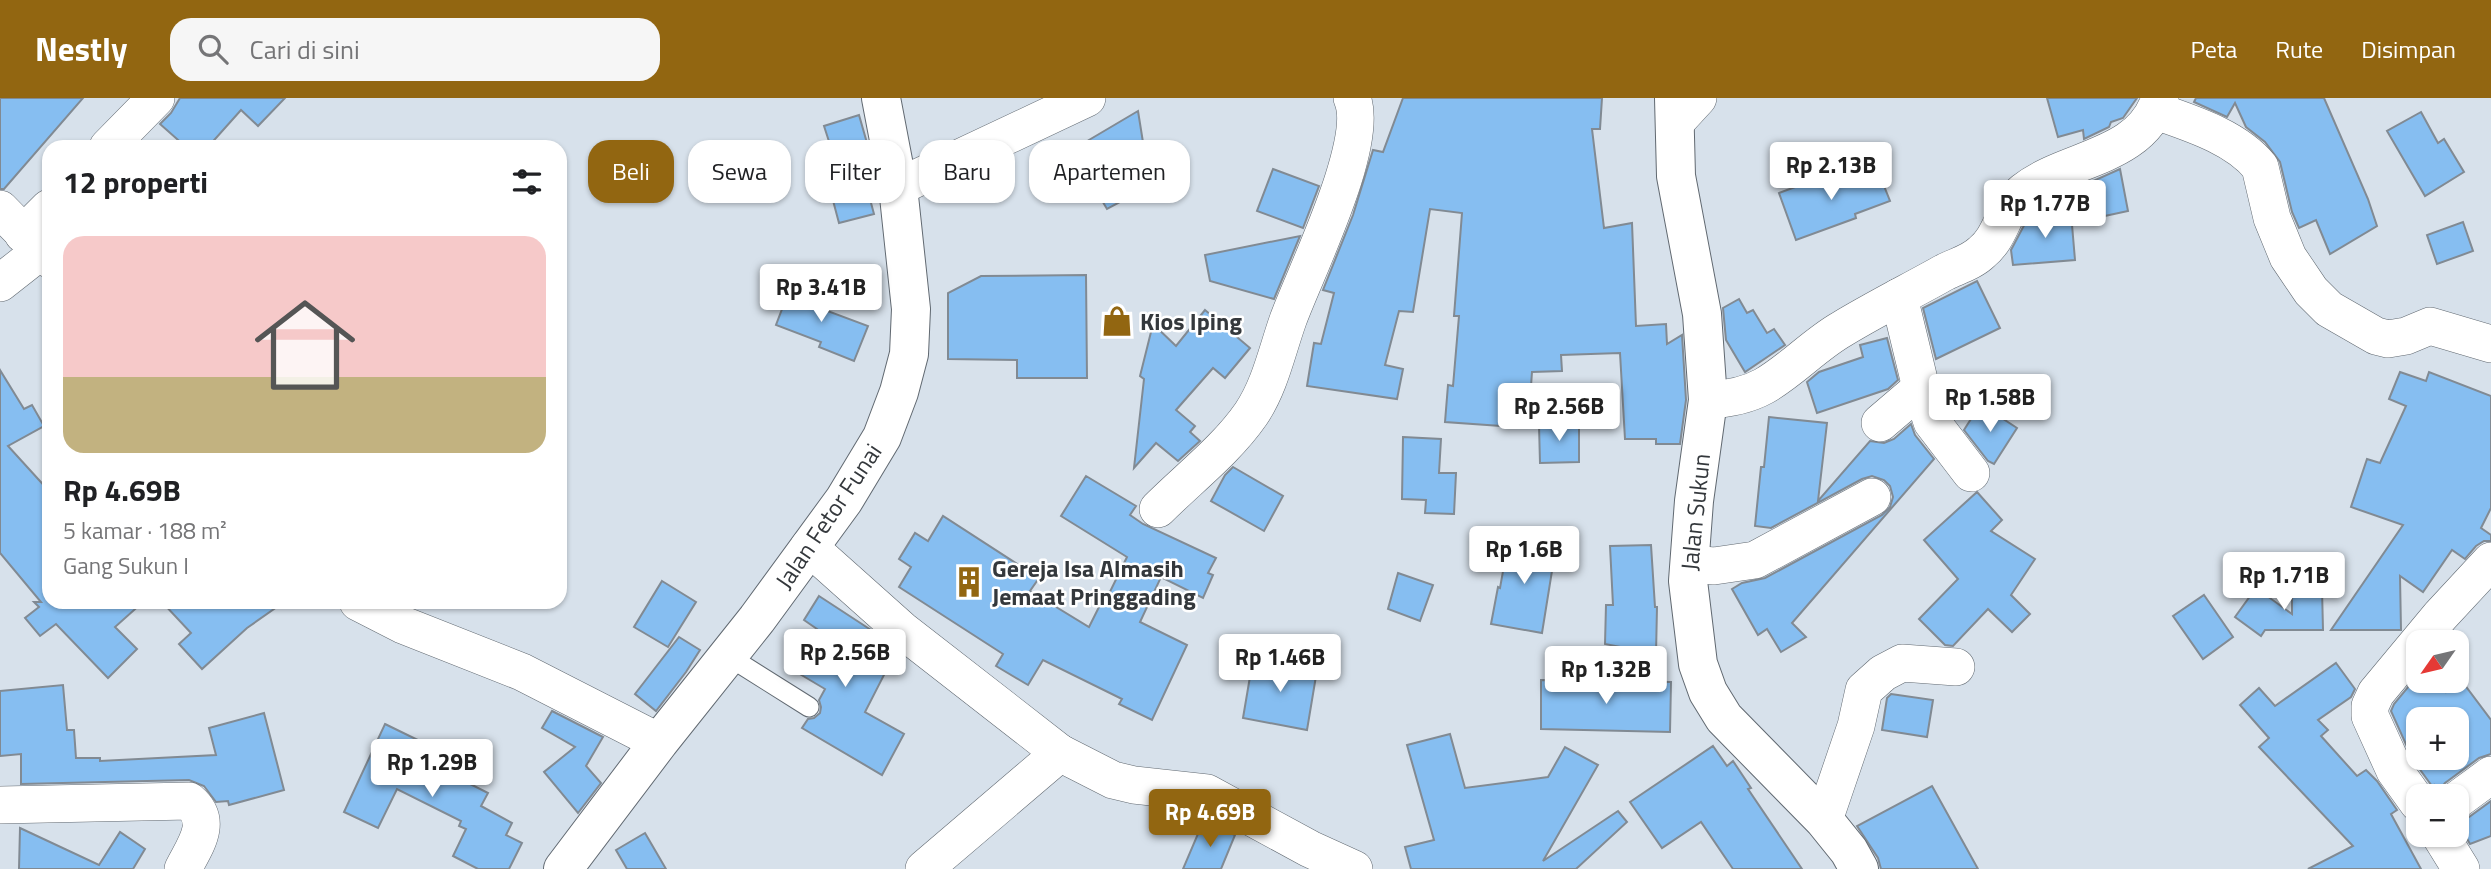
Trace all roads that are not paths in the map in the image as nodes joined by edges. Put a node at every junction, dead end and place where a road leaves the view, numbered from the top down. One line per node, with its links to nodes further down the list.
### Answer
1 (156, 98): 7 (street)
2 (881, 98): 8 (street, Jalan Fetor Funai)
3 (1087, 98): 9 (street)
4 (1352, 98): 21 (street)
5 (2158, 105): 14 (street); 15 (street)
6 (1682, 106): 17 (street, Jalan Sukun)
7 (115, 140)
8 (889, 140)
9 (905, 184)
10 (900, 203): 22 (street, Jalan Fetor Funai)
11 (42, 218): 12 (street)
12 (28, 238): 13 (street)
13 (0, 283)
14 (1899, 297): 16 (street); 17 (street)
15 (2491, 344)
16 (1921, 388): 18 (street); 19 (street)
17 (1708, 400): 24 (street, Jalan Sukun)
18 (1880, 423)
19 (1971, 473)
20 (1872, 497): 24 (street)
21 (1157, 509)
22 (810, 547): 26 (street, Jalan Fetor Funai); 30 (street)
23 (2491, 561): 32 (street)
24 (1690, 564): 35 (street, Jalan Sukun)
25 (372, 609): 29 (street)
26 (729, 656): 28 (lane); 29 (street, Jalan Fetor Funai)
27 (1956, 667): 35 (street)
28 (809, 707)
29 (659, 741): 38 (street, Jalan Fetor Funai)
30 (1060, 753): 39 (street); 40 (street)
31 (2491, 775): 33 (street)
32 (2406, 786)
33 (2469, 791)
34 (0, 805): 37 (street)
35 (1824, 820): 41 (street, Jalan Sukun)
36 (2447, 847): 42 (street)
37 (183, 869)
38 (563, 869)
39 (924, 869)
40 (1354, 869)
41 (1859, 869)
42 (2461, 869)

